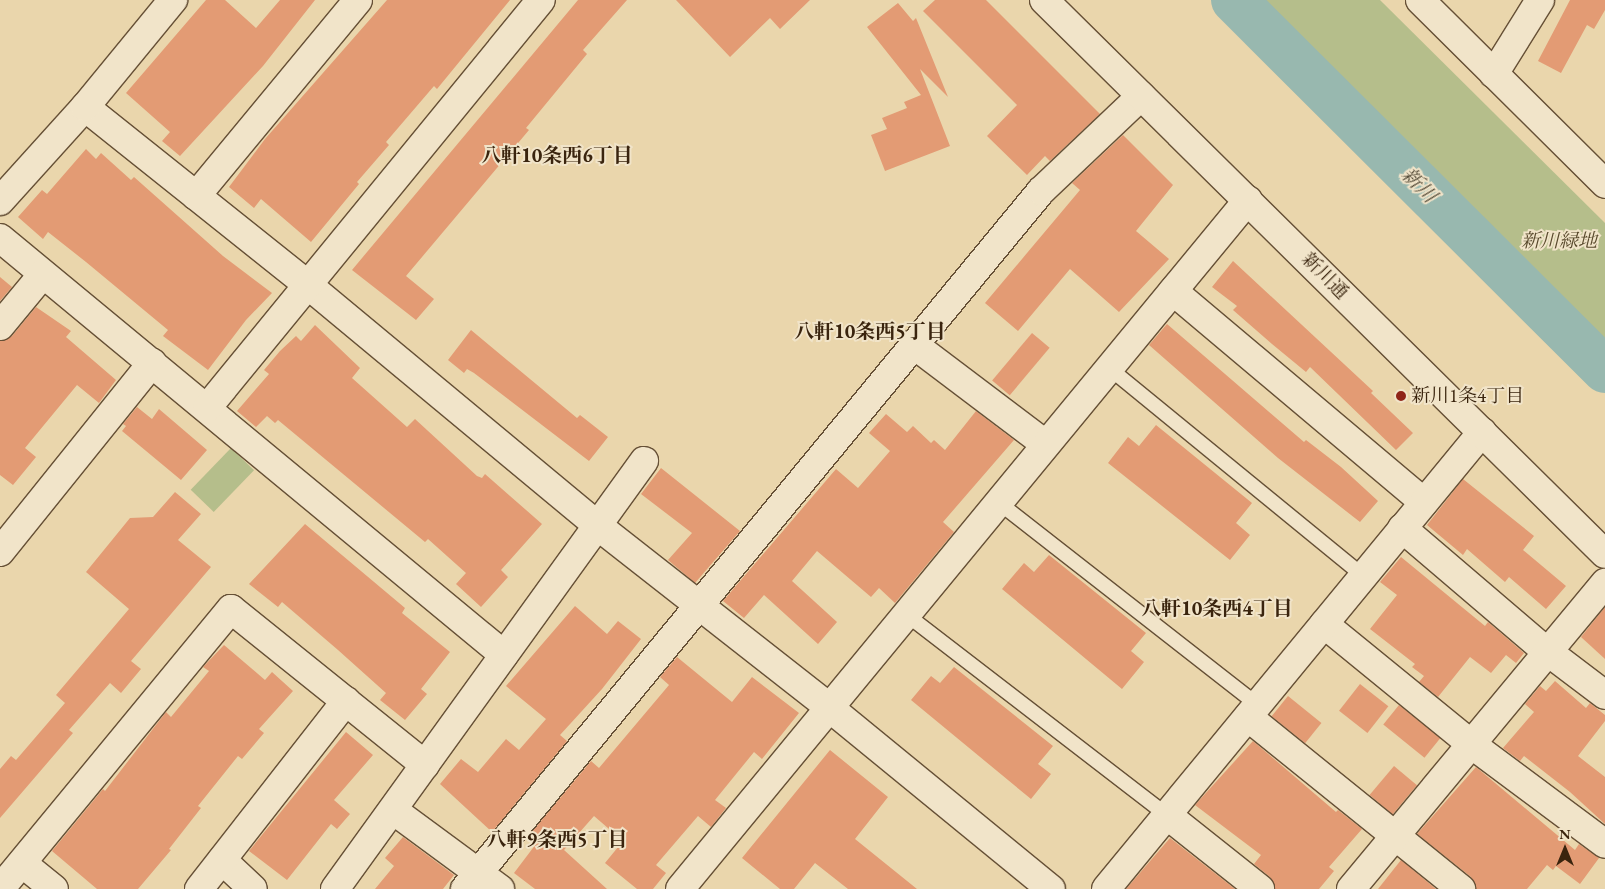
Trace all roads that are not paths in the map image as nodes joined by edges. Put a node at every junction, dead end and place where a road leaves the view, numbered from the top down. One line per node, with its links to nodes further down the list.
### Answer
1 (172, 0): 9 (street)
2 (358, 0): 11 (street)
3 (541, 0): 16 (street)
4 (1044, 0): 8 (street, 新川通)
5 (1420, 0): 7 (street)
6 (1540, 0): 7 (street)
7 (1494, 74): 10 (street)
8 (1141, 96): 12 (street, 新川通); 19 (street)
9 (85, 107): 11 (street); 13 (street)
10 (1605, 184)
11 (196, 196): 16 (street)
12 (1248, 200): 17 (street); 23 (street, 新川通)
13 (0, 201)
14 (0, 238): 15 (street)
15 (42, 274): 18 (street); 20 (street)
16 (308, 285): 22 (street); 28 (street)
17 (1174, 291): 21 (street); 27 (street)
18 (0, 326)
19 (913, 344): 24 (street); 34 (street)
20 (152, 363): 22 (street); 30 (street)
21 (1108, 367): 24 (street); 32 (lane)
22 (207, 408): 38 (street)
23 (1482, 432): 27 (street); 31 (street, 新川通)
24 (1044, 443): 26 (street)
25 (644, 461): 28 (street)
26 (998, 502): 35 (street); 42 (lane)
27 (1424, 502): 29 (street)
28 (598, 526): 34 (street); 38 (street)
29 (1402, 528): 32 (street); 37 (street)
30 (0, 552)
31 (1605, 554)
32 (1363, 576): 36 (street)
33 (1605, 583): 37 (street)
34 (700, 606): 41 (street); 51 (street)
35 (907, 615): 41 (street); 46 (lane)
36 (1324, 624): 42 (street); 43 (street)
37 (1548, 652): 39 (street); 43 (street)
38 (504, 655): 44 (street)
39 (1605, 695)
40 (346, 701): 44 (street); 49 (street); 50 (street)
41 (831, 709): 57 (street); 58 (street)
42 (1253, 711): 46 (street); 47 (street)
43 (1471, 744): 47 (street); 48 (street)
44 (425, 765): 45 (street)
45 (393, 810): 51 (street); 56 (street)
46 (1167, 816): 59 (street); 60 (street)
47 (1394, 835): 61 (street); 62 (street)
48 (1605, 844)
49 (222, 860): 54 (street); 55 (street)
50 (22, 863): 52 (street); 53 (street)
51 (481, 884)
52 (0, 889)
53 (54, 889)
54 (200, 889)
55 (253, 889)
56 (335, 889)
57 (680, 889)
58 (1051, 889)
59 (1106, 889)
60 (1260, 889)
61 (1351, 889)
62 (1461, 889)

